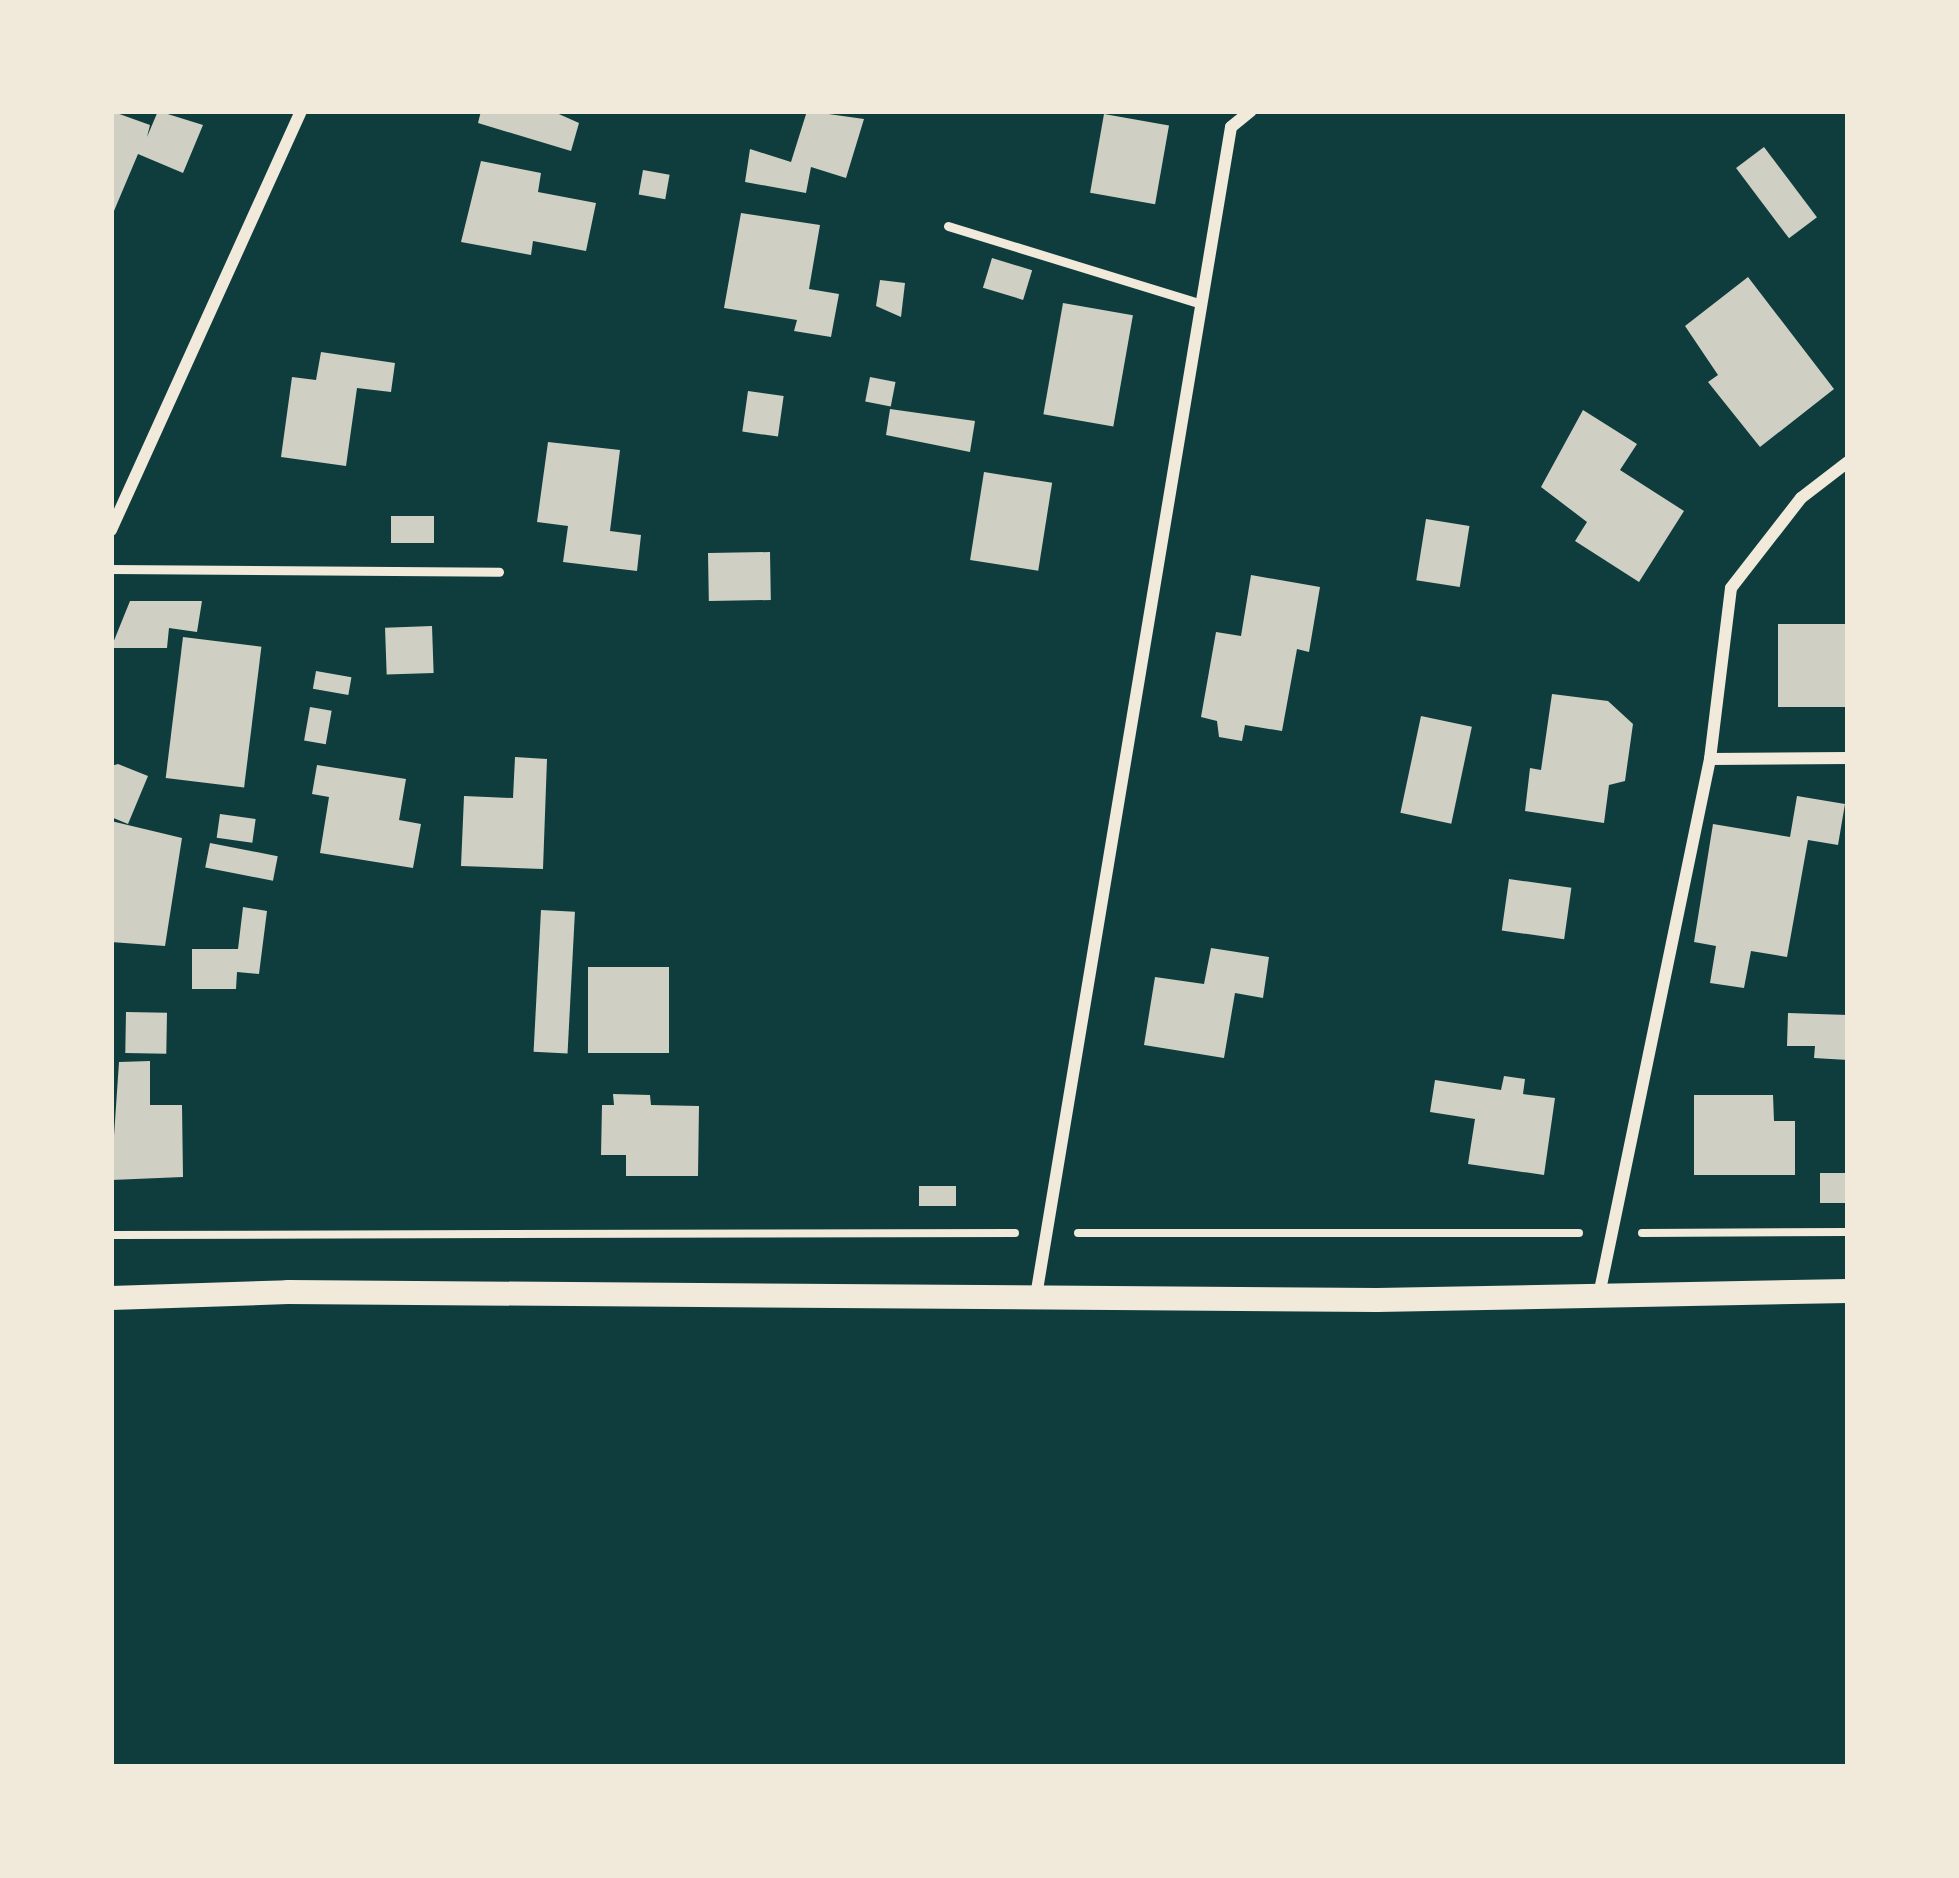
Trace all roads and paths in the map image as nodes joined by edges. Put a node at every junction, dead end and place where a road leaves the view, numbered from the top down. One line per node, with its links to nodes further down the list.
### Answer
1 (301, 111): 6 (street)
2 (1251, 111): 4 (street)
3 (948, 226): 4 (lane)
4 (1201, 304): 12 (street)
5 (1848, 462): 10 (street)
6 (111, 530)
7 (111, 569): 8 (lane)
8 (500, 572)
9 (1848, 758): 10 (street)
10 (1710, 759): 13 (street)
11 (1848, 1232): 13 (path)
12 (1048, 1233): 13 (path); 14 (path); 17 (street)
13 (1610, 1233): 16 (street)
14 (111, 1235)
15 (1848, 1291): 16 (main road)
16 (1599, 1295): 17 (main road)
17 (1036, 1296): 18 (main road)
18 (111, 1298)

